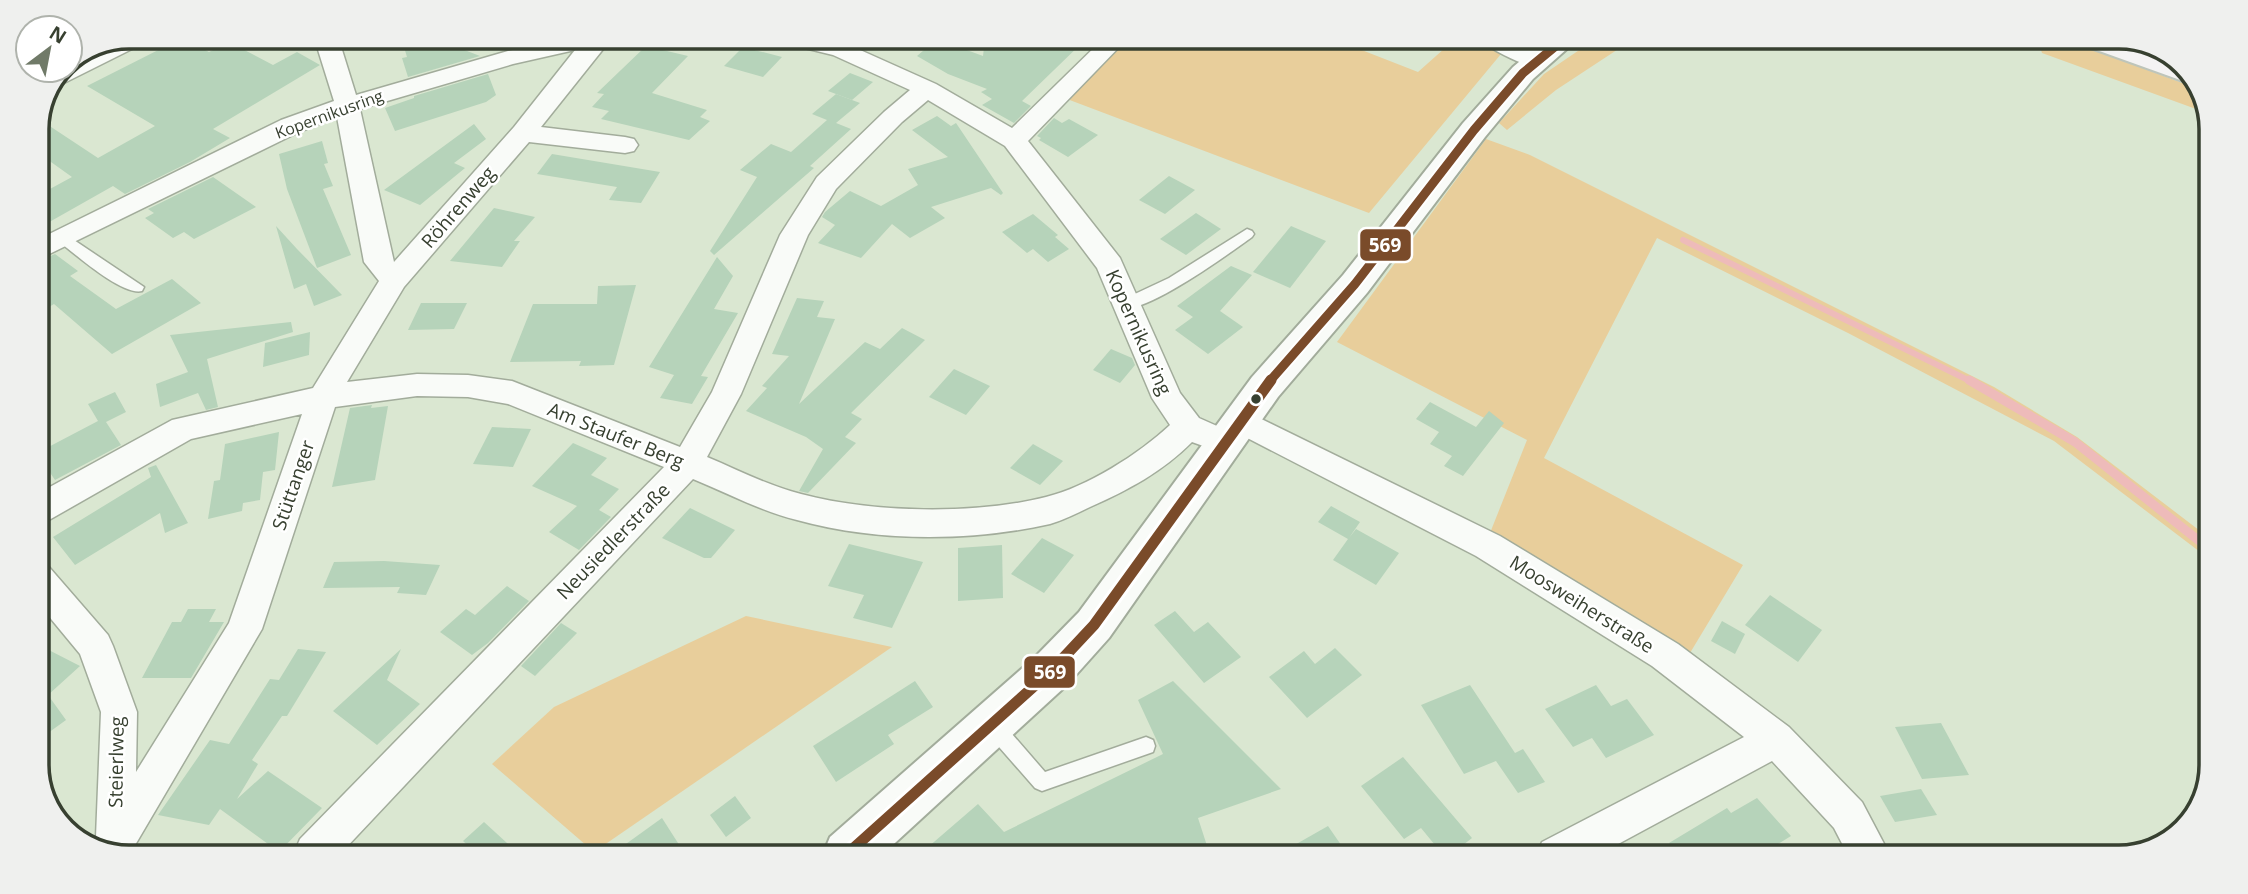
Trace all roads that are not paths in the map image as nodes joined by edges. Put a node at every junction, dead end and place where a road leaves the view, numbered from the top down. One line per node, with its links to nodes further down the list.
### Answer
1 (330, 49): 14 (street)
2 (548, 49): 14 (street, Kopernikusring)
3 (589, 49): 15 (street, Röhrenweg)
4 (837, 49): 13 (street, Kopernikusring)
5 (1106, 49): 16 (street)
6 (1513, 49): 10 (street)
7 (1551, 49): 10 (street)
8 (2121, 49): 12 (main road)
9 (107, 53): 11 (street)
10 (1537, 60): 25 (street)
11 (84, 64)
12 (2169, 67)
13 (927, 89): 16 (street, Kopernikusring); 26 (street, Neusiedlerstraße)
14 (347, 105): 19 (street, Kopernikusring); 21 (street)
15 (523, 134): 17 (street); 21 (street, Röhrenweg)
16 (1014, 141): 23 (street, Kopernikusring)
17 (625, 145)
18 (1247, 234): 23 (lane)
19 (62, 237): 20 (street, Kopernikusring); 22 (lane)
20 (49, 244)
21 (394, 280): 24 (street, Stüttanger)
22 (137, 287)
23 (1127, 304): 25 (street, Kopernikusring)
24 (323, 397): 26 (street, Am Staufer Berg); 27 (street, Am Staufer Berg); 33 (street, Stüttanger)
25 (1217, 430): 26 (street, Am Staufer Berg); 29 (street); 30 (street, Moosweiherstraße)
26 (687, 464): 34 (street, Neusiedlerstraße)
27 (49, 503)
28 (49, 591): 32 (street, Steierlweg)
29 (992, 725): 31 (lane); 35 (street)
30 (1776, 739): 36 (street); 37 (street, Moosweiherstraße)
31 (1146, 746)
32 (112, 843)
33 (115, 843)
34 (322, 845)
35 (857, 845)
36 (1577, 845)
37 (1864, 845)

